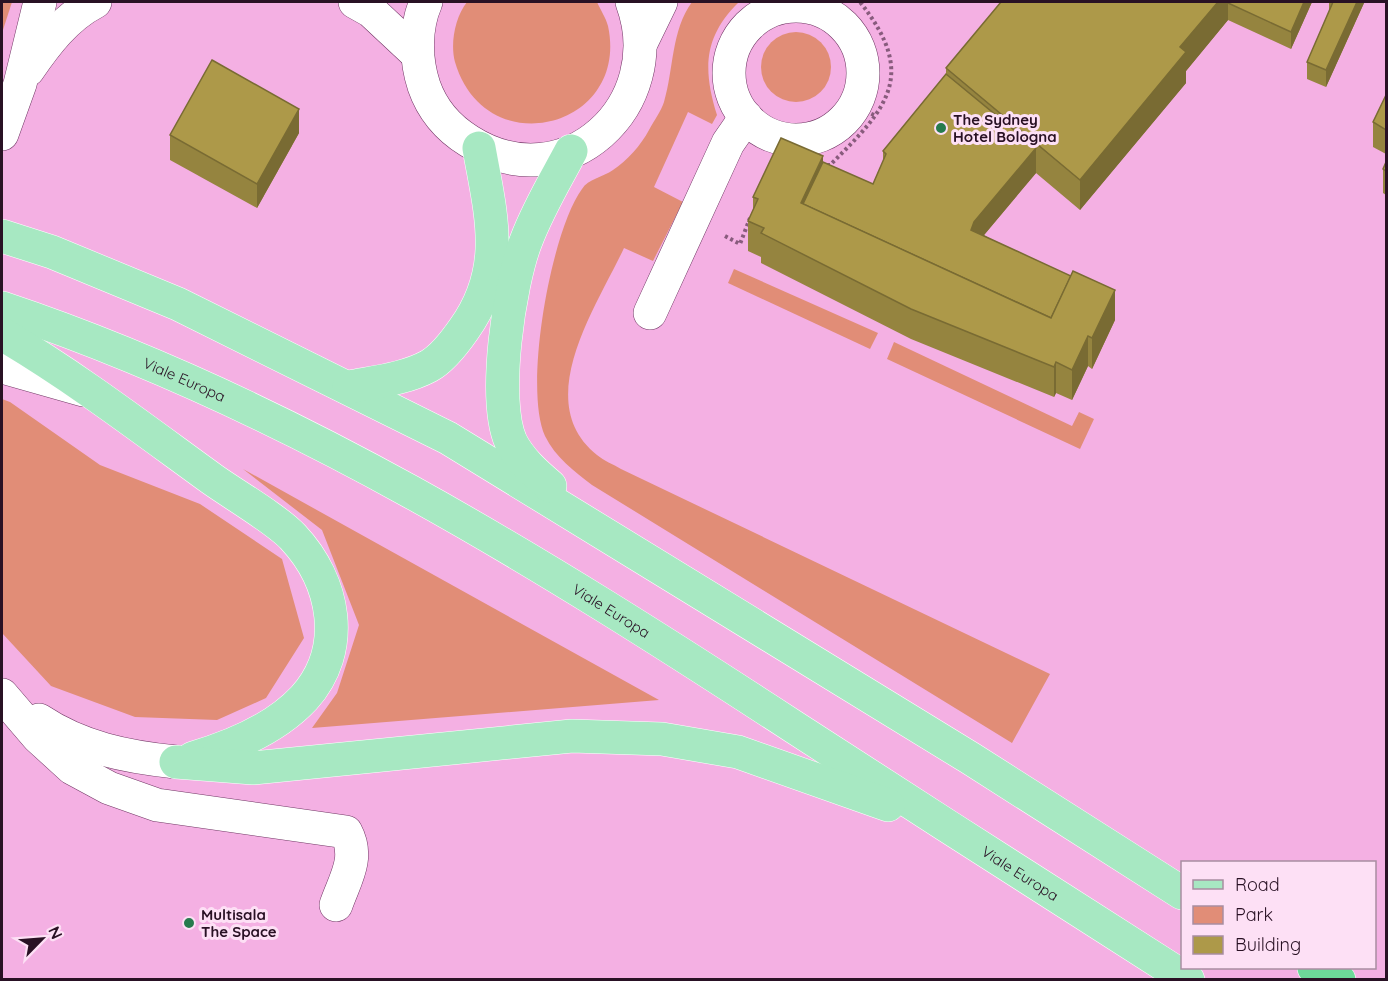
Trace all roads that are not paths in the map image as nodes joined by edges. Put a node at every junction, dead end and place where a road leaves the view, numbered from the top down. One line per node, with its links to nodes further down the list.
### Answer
1 (40, 2): 10 (street)
2 (95, 2): 10 (street)
3 (355, 2): 9 (street)
4 (426, 2): 9 (street)
5 (632, 2): 8 (street)
6 (661, 2): 8 (street)
7 (794, 3): 11 (street); 11 (street)
8 (642, 41): 14 (street)
9 (417, 54): 13 (street)
10 (20, 84): 12 (street)
11 (746, 117): 17 (street)
12 (2, 134)
13 (479, 147): 14 (street); 20 (main road)
14 (571, 151): 23 (main road)
15 (2, 236): 20 (main road)
16 (2, 308): 25 (main road, Viale Europa)
17 (650, 313)
18 (2, 334): 21 (main road)
19 (2, 367): 21 (street)
20 (349, 387): 23 (main road)
21 (92, 392): 24 (main road)
22 (2, 695): 24 (street); 27 (street)
23 (970, 758): 26 (main road)
24 (176, 762): 25 (main road)
25 (949, 828): 30 (main road, Viale Europa)
26 (1181, 892)
27 (336, 905)
28 (1302, 969): 31 (main road)
29 (1316, 969): 32 (highway)
30 (1188, 980)
31 (1320, 980)
32 (1339, 980)

